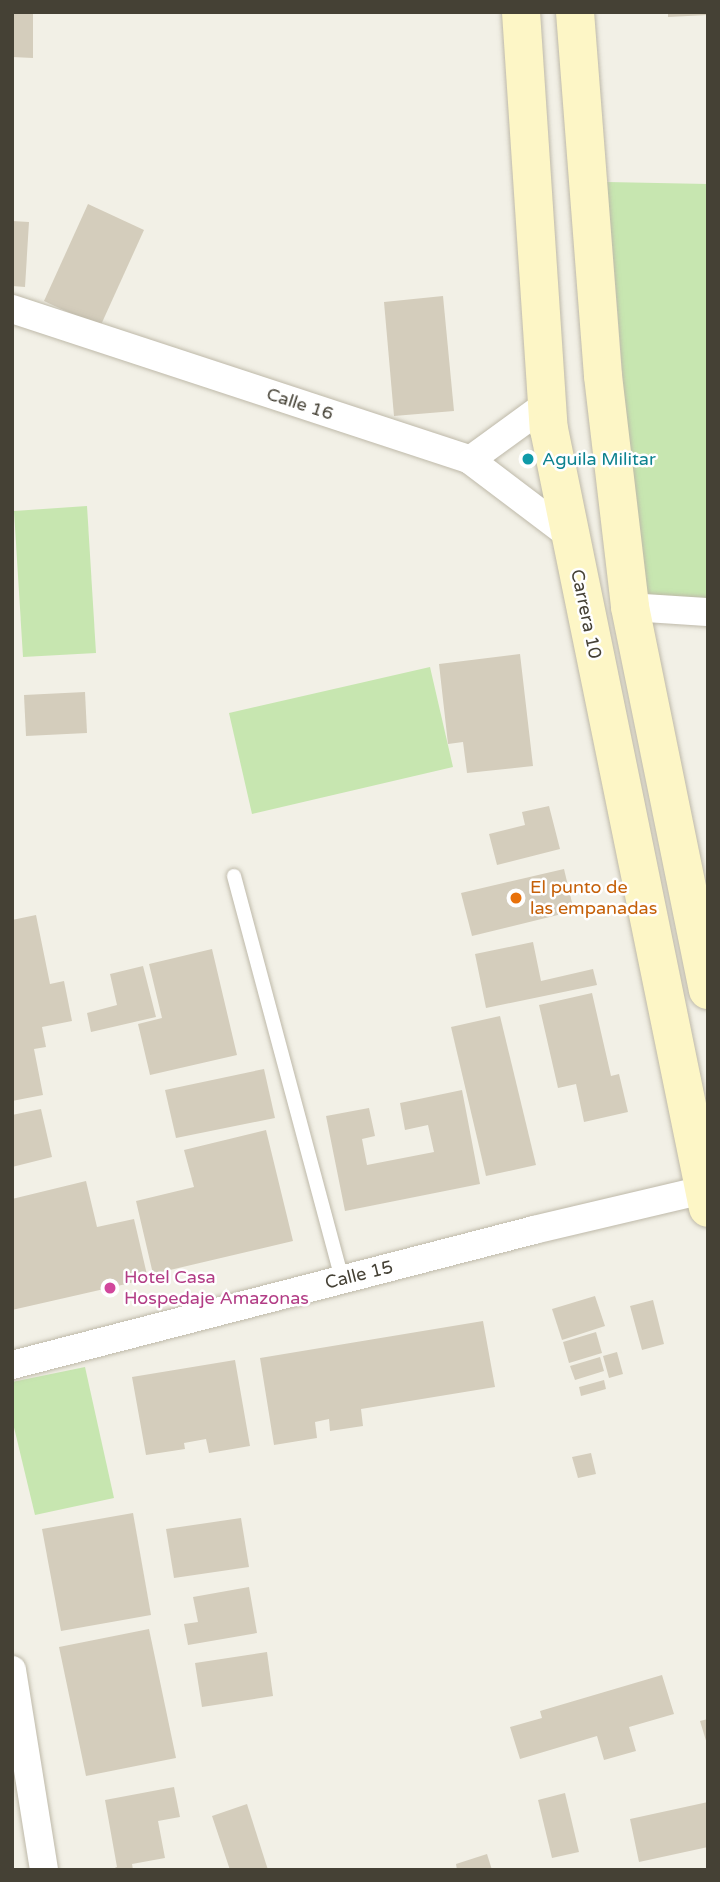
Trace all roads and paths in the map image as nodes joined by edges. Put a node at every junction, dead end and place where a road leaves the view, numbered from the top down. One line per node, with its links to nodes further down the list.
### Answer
1 (521, 12): 4 (main road, Carrera 10)
2 (575, 12): 7 (main road)
3 (12, 309): 5 (street, Calle 16)
4 (547, 404): 5 (street); 6 (main road, Carrera 10)
5 (470, 460): 6 (street, Calle 16)
6 (569, 535): 11 (main road, Carrera 10)
7 (631, 607): 8 (street); 10 (main road)
8 (708, 612)
9 (234, 876): 12 (lane)
10 (708, 990)
11 (706, 1196): 12 (street, Calle 15)
12 (342, 1279): 13 (street, Calle 15)
13 (12, 1365)
14 (12, 1670): 15 (street)
15 (44, 1870)

